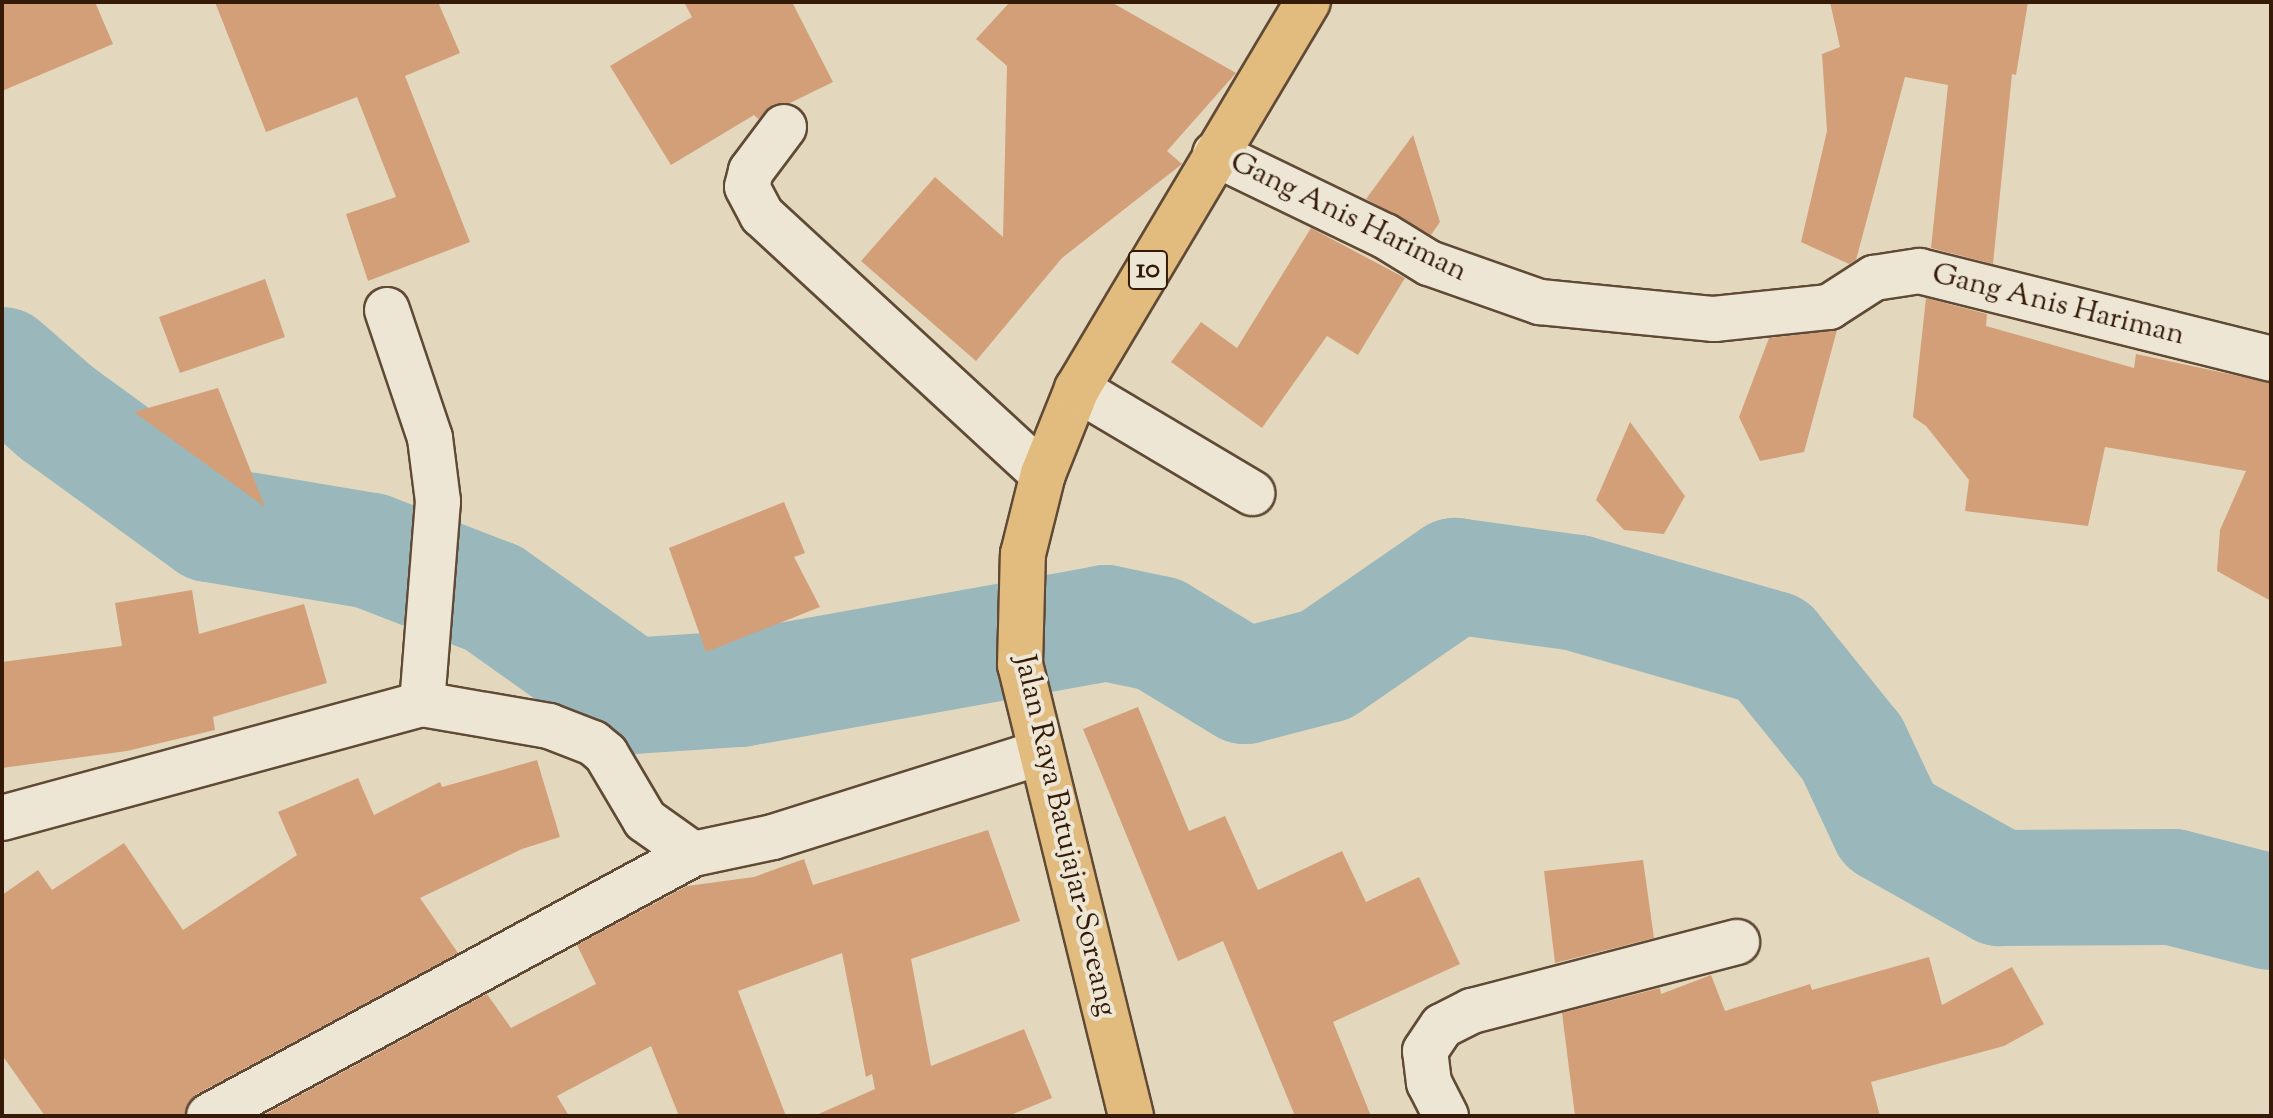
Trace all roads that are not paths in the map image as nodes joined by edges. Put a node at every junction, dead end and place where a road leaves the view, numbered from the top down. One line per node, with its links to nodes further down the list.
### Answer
1 (1308, 2): 3 (highway, Jalan Raya Batujajar-Soreang / 10)
2 (784, 127): 7 (street)
3 (1215, 154): 5 (street, Gang Anis Hariman); 6 (highway, Jalan Raya Batujajar-Soreang / 10)
4 (387, 310): 9 (street)
5 (2271, 359)
6 (1077, 389): 7 (highway, Jalan Raya Batujajar-Soreang / 10); 8 (street)
7 (1043, 474): 10 (highway, Jalan Raya Batujajar-Soreang / 10)
8 (1252, 493)
9 (422, 704): 11 (street); 12 (street)
10 (1039, 753): 12 (street); 15 (highway, Jalan Raya Batujajar-Soreang / 10)
11 (2, 818)
12 (693, 854): 14 (street)
13 (1737, 942): 16 (street)
14 (209, 1116)
15 (1131, 1116)
16 (1446, 1116)

